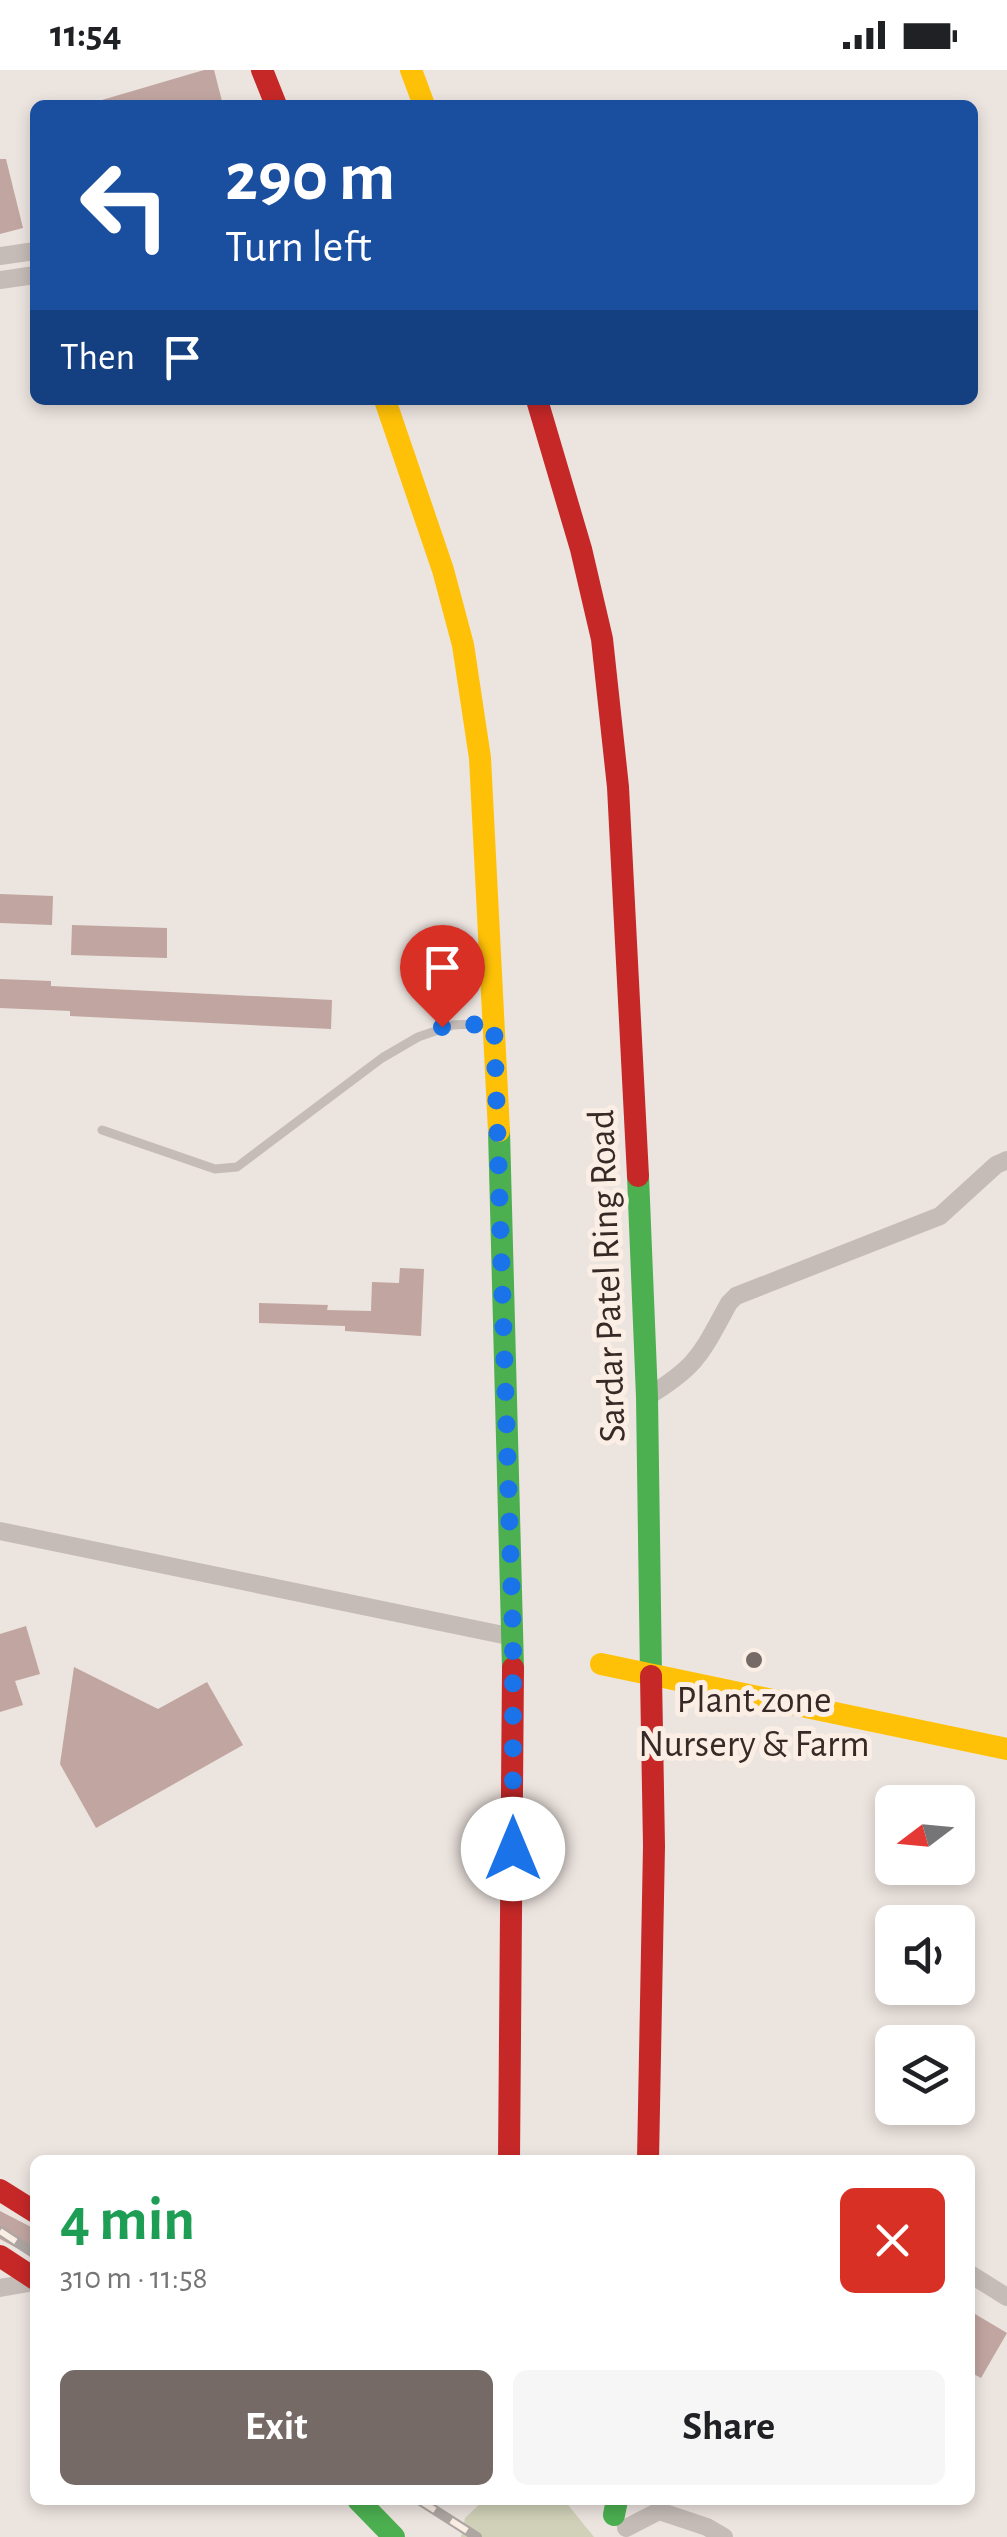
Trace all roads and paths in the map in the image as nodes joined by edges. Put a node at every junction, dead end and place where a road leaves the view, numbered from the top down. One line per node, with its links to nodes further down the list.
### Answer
1 (262, 70): 3 (street)
2 (412, 70): 4 (street)
3 (274, 100)
4 (422, 100)
5 (30, 252): 6 (street)
6 (0, 256)
7 (30, 276): 8 (street)
8 (0, 280)
9 (387, 405): 11 (street)
10 (538, 405): 14 (street, Sardar Patel Ring Road)
11 (494, 1023): 12 (lane); 16 (street)
12 (102, 1130)
13 (1007, 1160): 14 (street)
14 (647, 1397): 18 (street, Sardar Patel Ring Road)
15 (0, 1531): 16 (street)
16 (513, 1636): 20 (street)
17 (601, 1664): 18 (street)
18 (652, 1675): 19 (street); 21 (street, Sardar Patel Ring Road)
19 (1007, 1749)
20 (508, 2155)
21 (648, 2155)
22 (0, 2190): 23 (street)
23 (30, 2209)
24 (0, 2256): 25 (street)
25 (30, 2277)
26 (975, 2277): 29 (street)
27 (30, 2281): 28 (street)
28 (0, 2288)
29 (1007, 2296)
30 (363, 2505): 32 (street)
31 (619, 2514): 33 (street)
32 (394, 2537)
33 (724, 2537)

